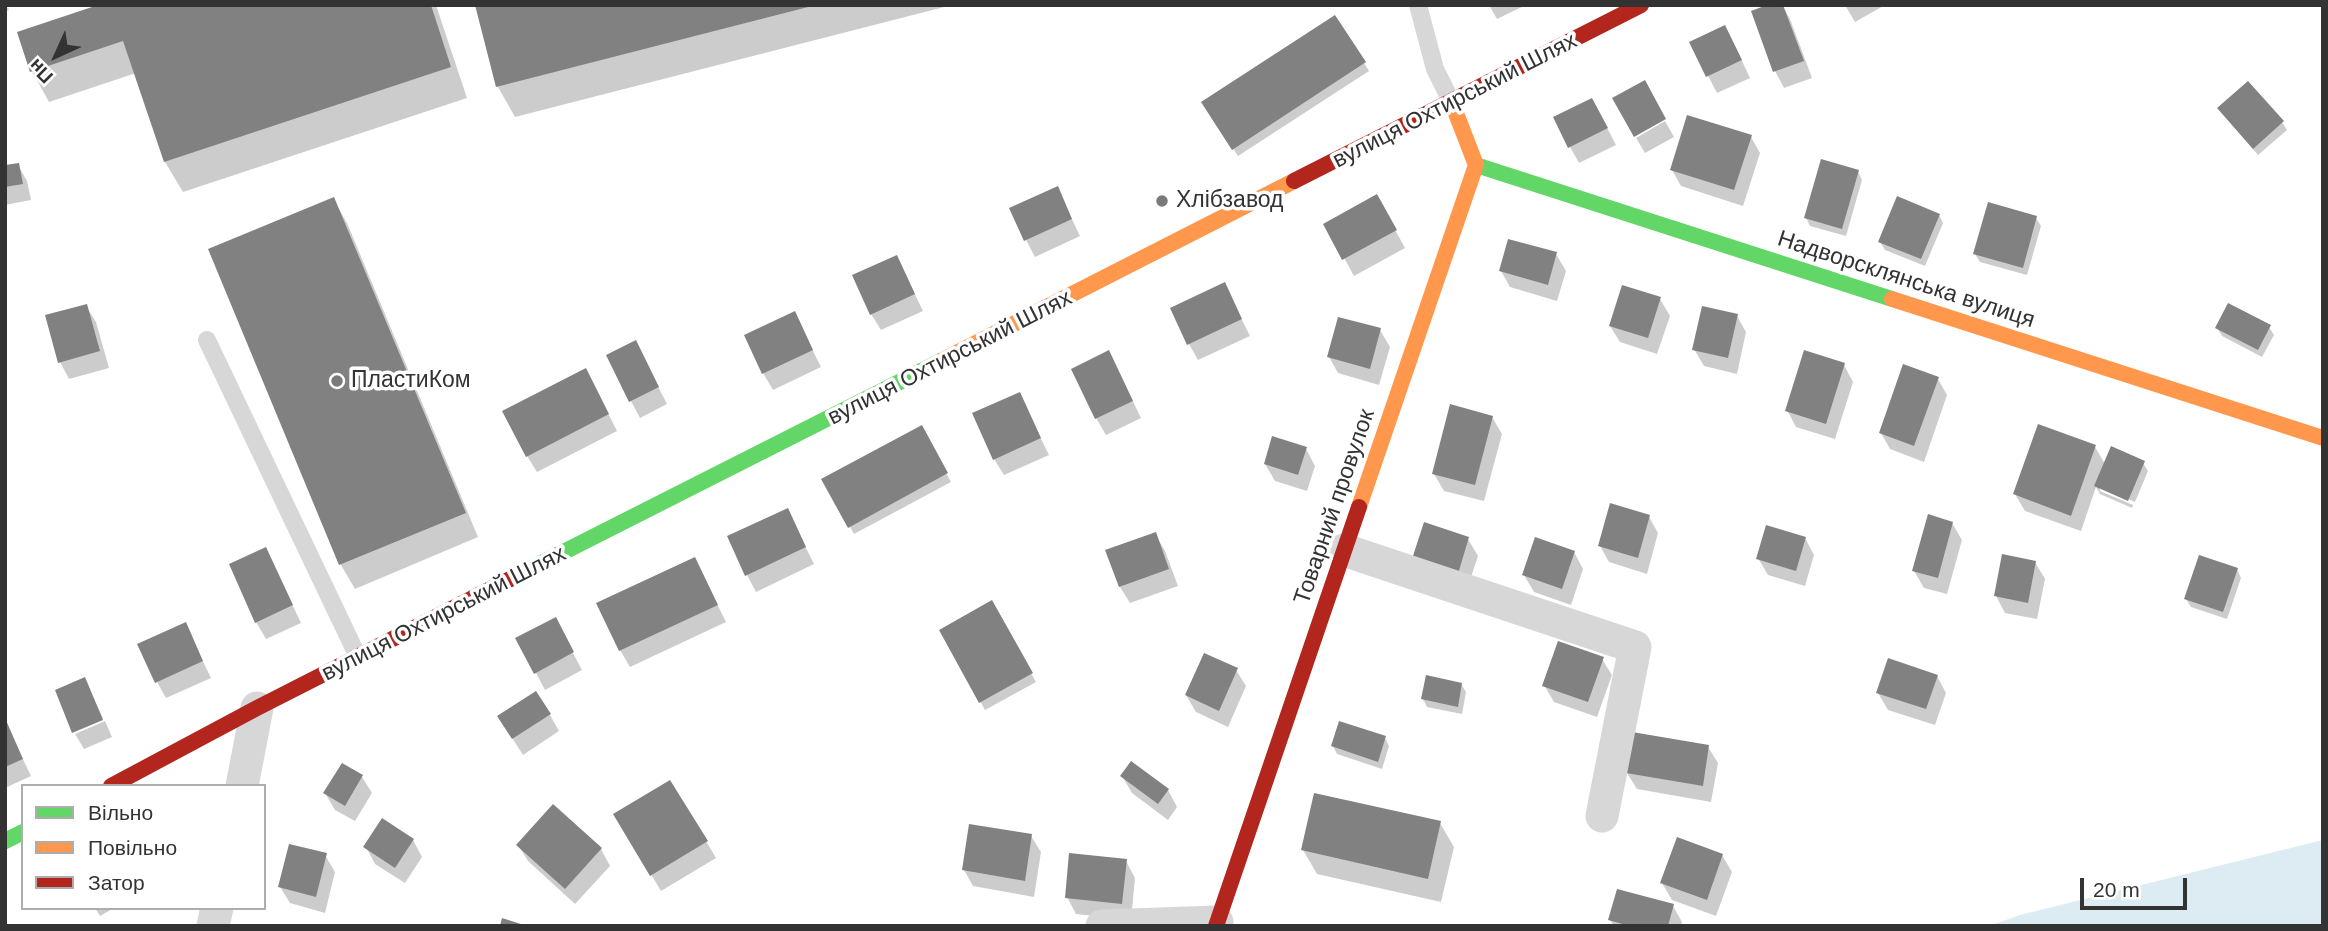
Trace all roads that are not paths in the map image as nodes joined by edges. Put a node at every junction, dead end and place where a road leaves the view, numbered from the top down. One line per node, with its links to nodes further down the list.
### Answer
1 (1418, 5): 3 (lane)
2 (1641, 5): 3 (street, вулиця Охтирський Шлях)
3 (1452, 103): 4 (street); 8 (street, вулиця Охтирський Шлях)
4 (1476, 165): 6 (street, Надворсклянська вулиця); 7 (street, Товарний провулок)
5 (207, 340): 8 (lane)
6 (2323, 438)
7 (1344, 550): 12 (street); 15 (street, Товарний провулок)
8 (358, 657): 9 (street, вулиця Охтирський Шлях)
9 (257, 708): 10 (street, вулиця Охтирський Шлях); 11 (street)
10 (115, 784)
11 (242, 784)
12 (1602, 816)
13 (21, 833): 14 (street)
14 (5, 841)
15 (1216, 924): 16 (street)
16 (1102, 926)

